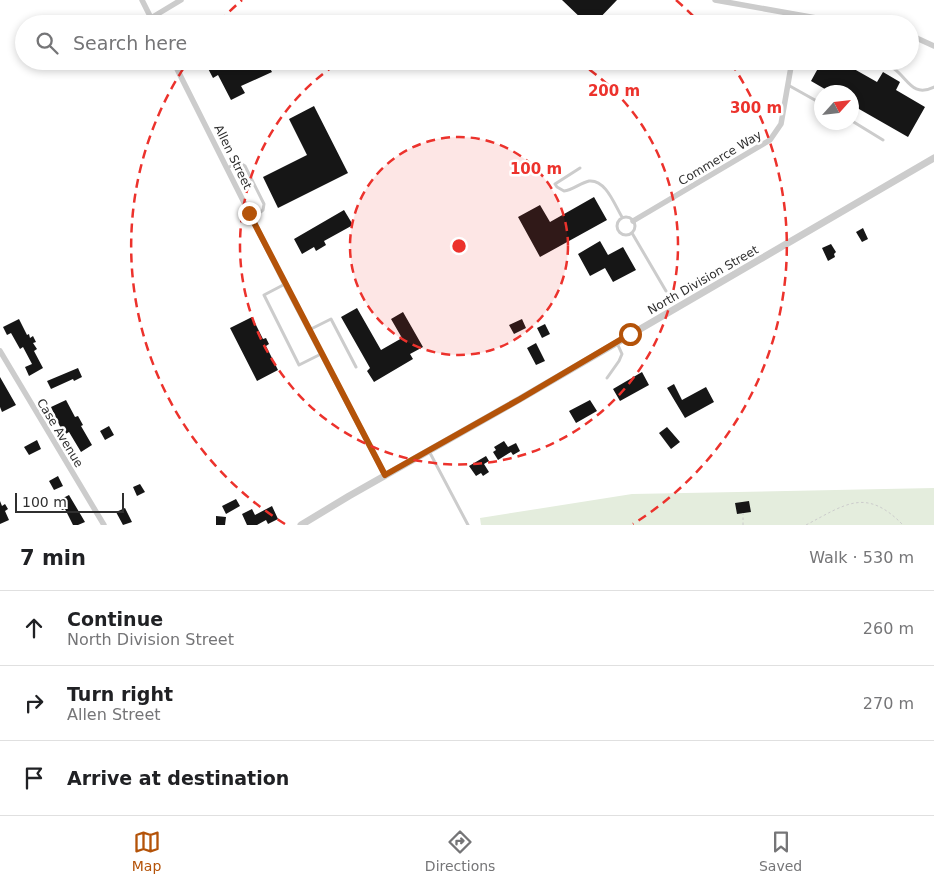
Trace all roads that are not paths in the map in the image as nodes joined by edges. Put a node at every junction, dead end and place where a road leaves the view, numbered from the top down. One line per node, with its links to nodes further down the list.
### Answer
1 (142, 0): 4 (street)
2 (181, 0): 5 (street)
3 (715, 0): 6 (street)
4 (150, 15)
5 (161, 15)
6 (800, 15)
7 (919, 40): 8 (street)
8 (934, 46)
9 (178, 70): 18 (street, Allen Street)
10 (790, 70): 12 (street, Commerce Way)
11 (896, 70): 13 (lane)
12 (788, 84): 14 (lane); 22 (street, Commerce Way)
13 (934, 87)
14 (814, 99)
15 (859, 125): 16 (lane)
16 (883, 140)
17 (934, 158): 27 (street, North Division Street)
18 (227, 168): 21 (street, Allen Street); 21 (lane)
19 (580, 168): 20 (lane)
20 (622, 217): 22 (lane); 23 (lane)
21 (252, 219): 24 (street, Allen Street)
22 (633, 220): 23 (lane)
23 (632, 233): 25 (lane)
24 (285, 284): 26 (street, Allen Street); 29 (lane)
25 (666, 291)
26 (309, 330): 29 (street, Allen Street); 30 (lane)
27 (616, 342): 31 (lane); 32 (street, North Division Street)
28 (0, 351): 34 (street, Case Avenue)
29 (321, 354): 33 (street, Allen Street)
30 (356, 367)
31 (607, 378)
32 (429, 450): 33 (street, North Division Street); 36 (lane)
33 (385, 475): 35 (street, North Division Street)
34 (104, 525)
35 (301, 525)
36 (468, 525)

